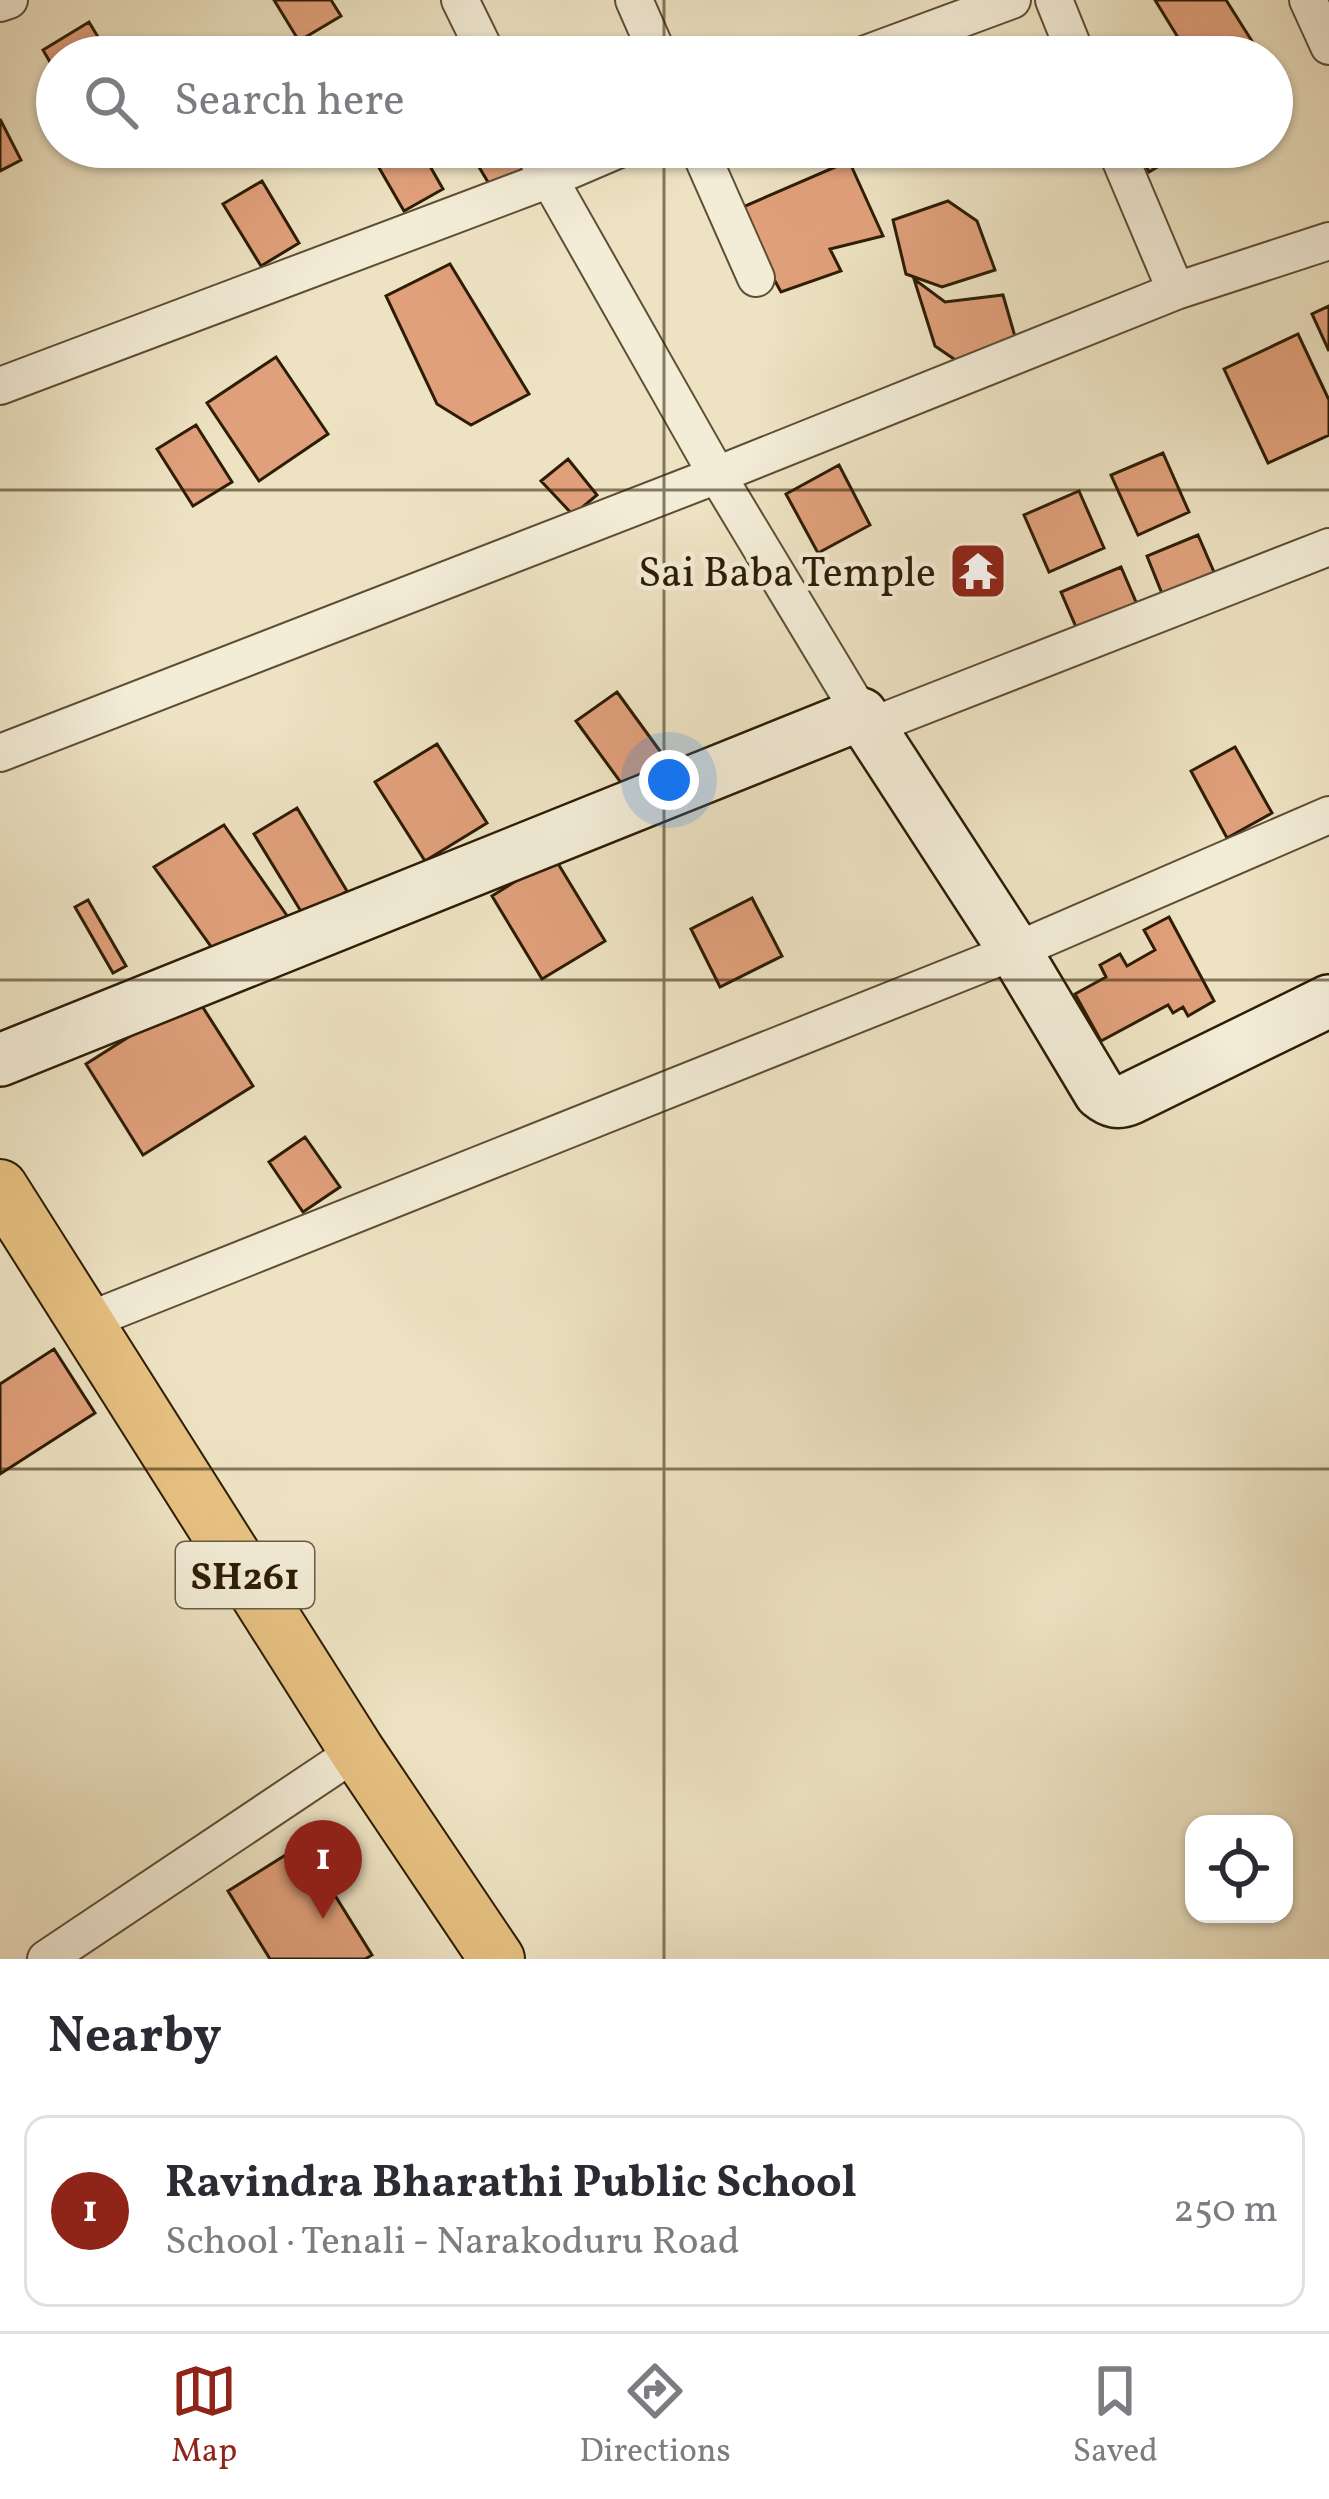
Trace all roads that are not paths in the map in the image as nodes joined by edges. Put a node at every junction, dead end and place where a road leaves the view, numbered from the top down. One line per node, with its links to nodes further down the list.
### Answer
1 (460, 0): 6 (street)
2 (634, 0): 7 (street)
3 (1012, 0): 8 (street)
4 (1054, 0): 9 (street)
5 (1308, 0): 10 (street)
6 (478, 36)
7 (649, 36)
8 (915, 36)
9 (1069, 36)
10 (1329, 46)
11 (542, 168): 15 (street)
12 (576, 168): 15 (street)
13 (707, 168): 17 (street)
14 (1124, 168): 18 (street)
15 (548, 180): 19 (street); 20 (street)
16 (1329, 241): 18 (street)
17 (756, 278)
18 (1176, 291): 20 (street)
19 (0, 386)
20 (717, 475): 22 (street); 23 (street)
21 (1329, 547): 22 (street)
22 (865, 721): 25 (street); 27 (street)
23 (0, 753)
24 (1329, 815): 25 (street)
25 (1015, 951): 26 (street); 29 (street)
26 (1327, 1008)
27 (0, 1060)
28 (0, 1187): 29 (main road, SH261)
29 (85, 1322): 30 (main road, SH261)
30 (357, 1751): 31 (street); 32 (main road, SH261)
31 (46, 1959)
32 (497, 1959)

